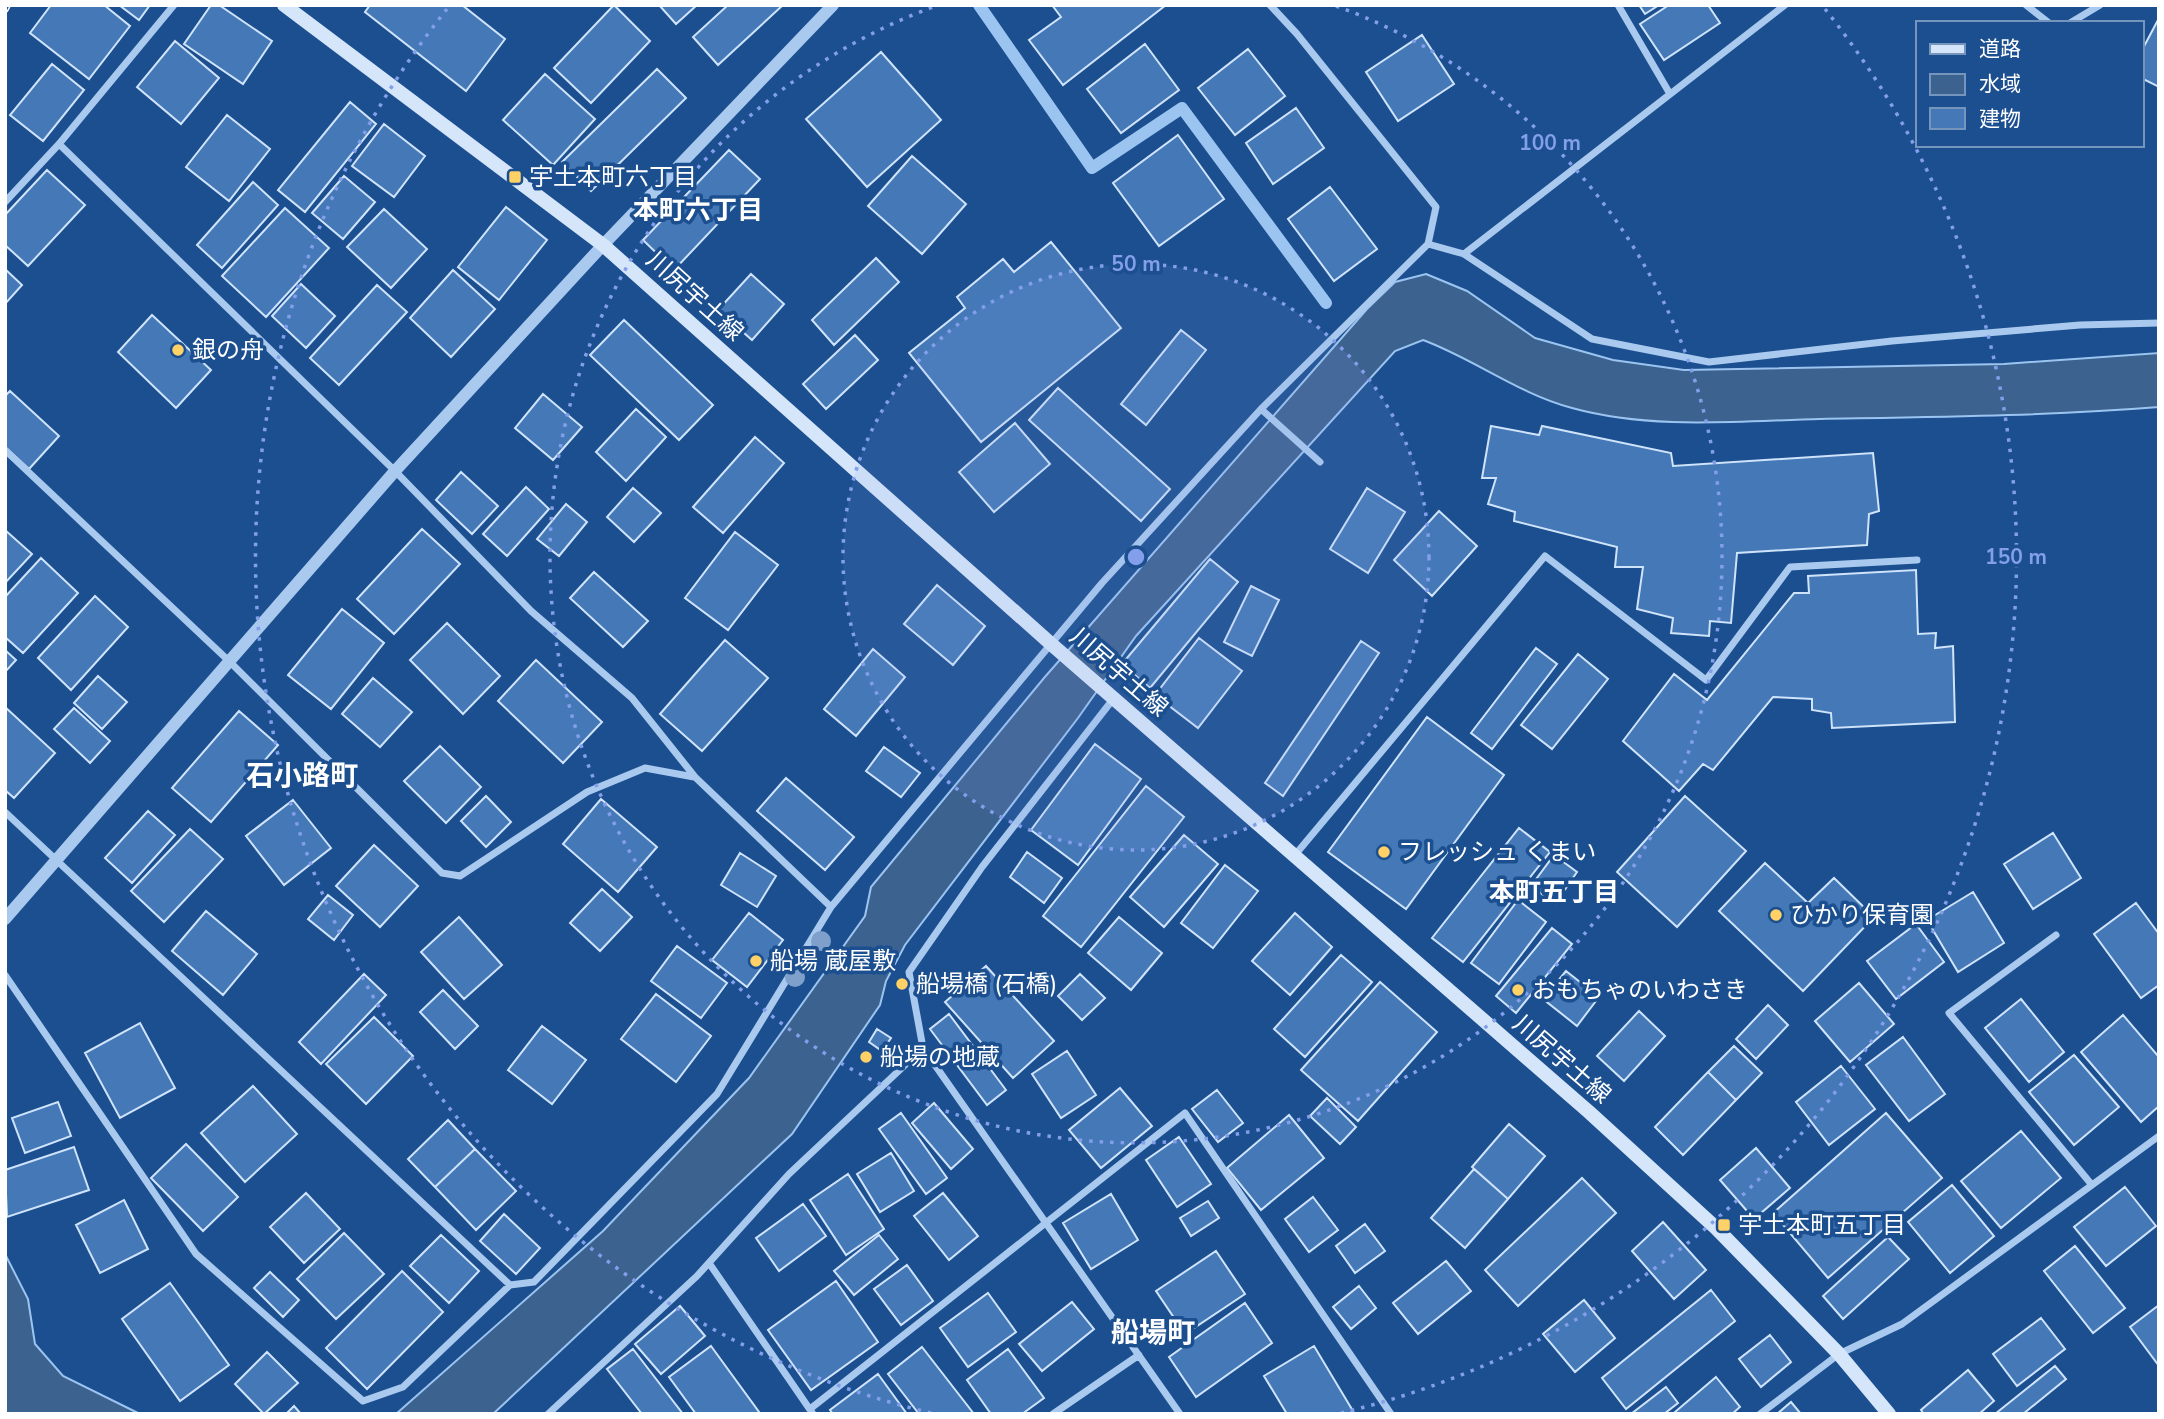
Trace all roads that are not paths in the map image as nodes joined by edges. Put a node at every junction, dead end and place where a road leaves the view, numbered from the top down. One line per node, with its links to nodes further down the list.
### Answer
1 (174, 5): 12 (street)
2 (284, 5): 15 (main road, 川尻宇土線)
3 (834, 5): 15 (street)
4 (1270, 5): 14 (street)
5 (1618, 5): 11 (street)
6 (1784, 5): 11 (street)
7 (2026, 5): 9 (street)
8 (2101, 5): 10 (street)
9 (2046, 21)
10 (2073, 21)
11 (1670, 94): 16 (street)
12 (59, 144): 13 (street); 21 (street)
13 (5, 202)
14 (1428, 244): 16 (street); 18 (street)
15 (603, 245): 21 (street); 23 (main road, 川尻宇土線)
16 (1464, 254): 17 (street)
17 (2159, 323)
18 (1261, 409): 20 (street); 23 (street)
19 (5, 450): 24 (street)
20 (1320, 461)
21 (395, 471): 24 (street); 26 (street)
22 (1917, 560): 28 (street)
23 (1054, 647): 25 (main road, 川尻宇土線); 30 (street)
24 (230, 662): 26 (street); 29 (street)
25 (1109, 694): 28 (main road, 川尻宇土線); 34 (street)
26 (695, 777): 30 (street)
27 (5, 812): 29 (street)
28 (1295, 855): 40 (main road, 川尻宇土線)
29 (57, 859): 31 (street); 39 (street)
30 (831, 908): 39 (street)
31 (5, 919)
32 (2056, 935): 36 (street)
33 (5, 975): 39 (street)
34 (923, 1048): 37 (street); 38 (street)
35 (2159, 1136): 36 (street)
36 (2092, 1185): 40 (street)
37 (1046, 1224): 41 (street); 42 (street); 46 (street)
38 (709, 1263): 42 (street); 43 (street)
39 (510, 1285)
40 (1839, 1354): 47 (street); 48 (main road, 川尻宇土線)
41 (1139, 1355): 44 (street); 45 (street)
42 (811, 1411)
43 (548, 1414)
44 (1053, 1414)
45 (1180, 1414)
46 (1391, 1414)
47 (1760, 1414)
48 (1889, 1414)

